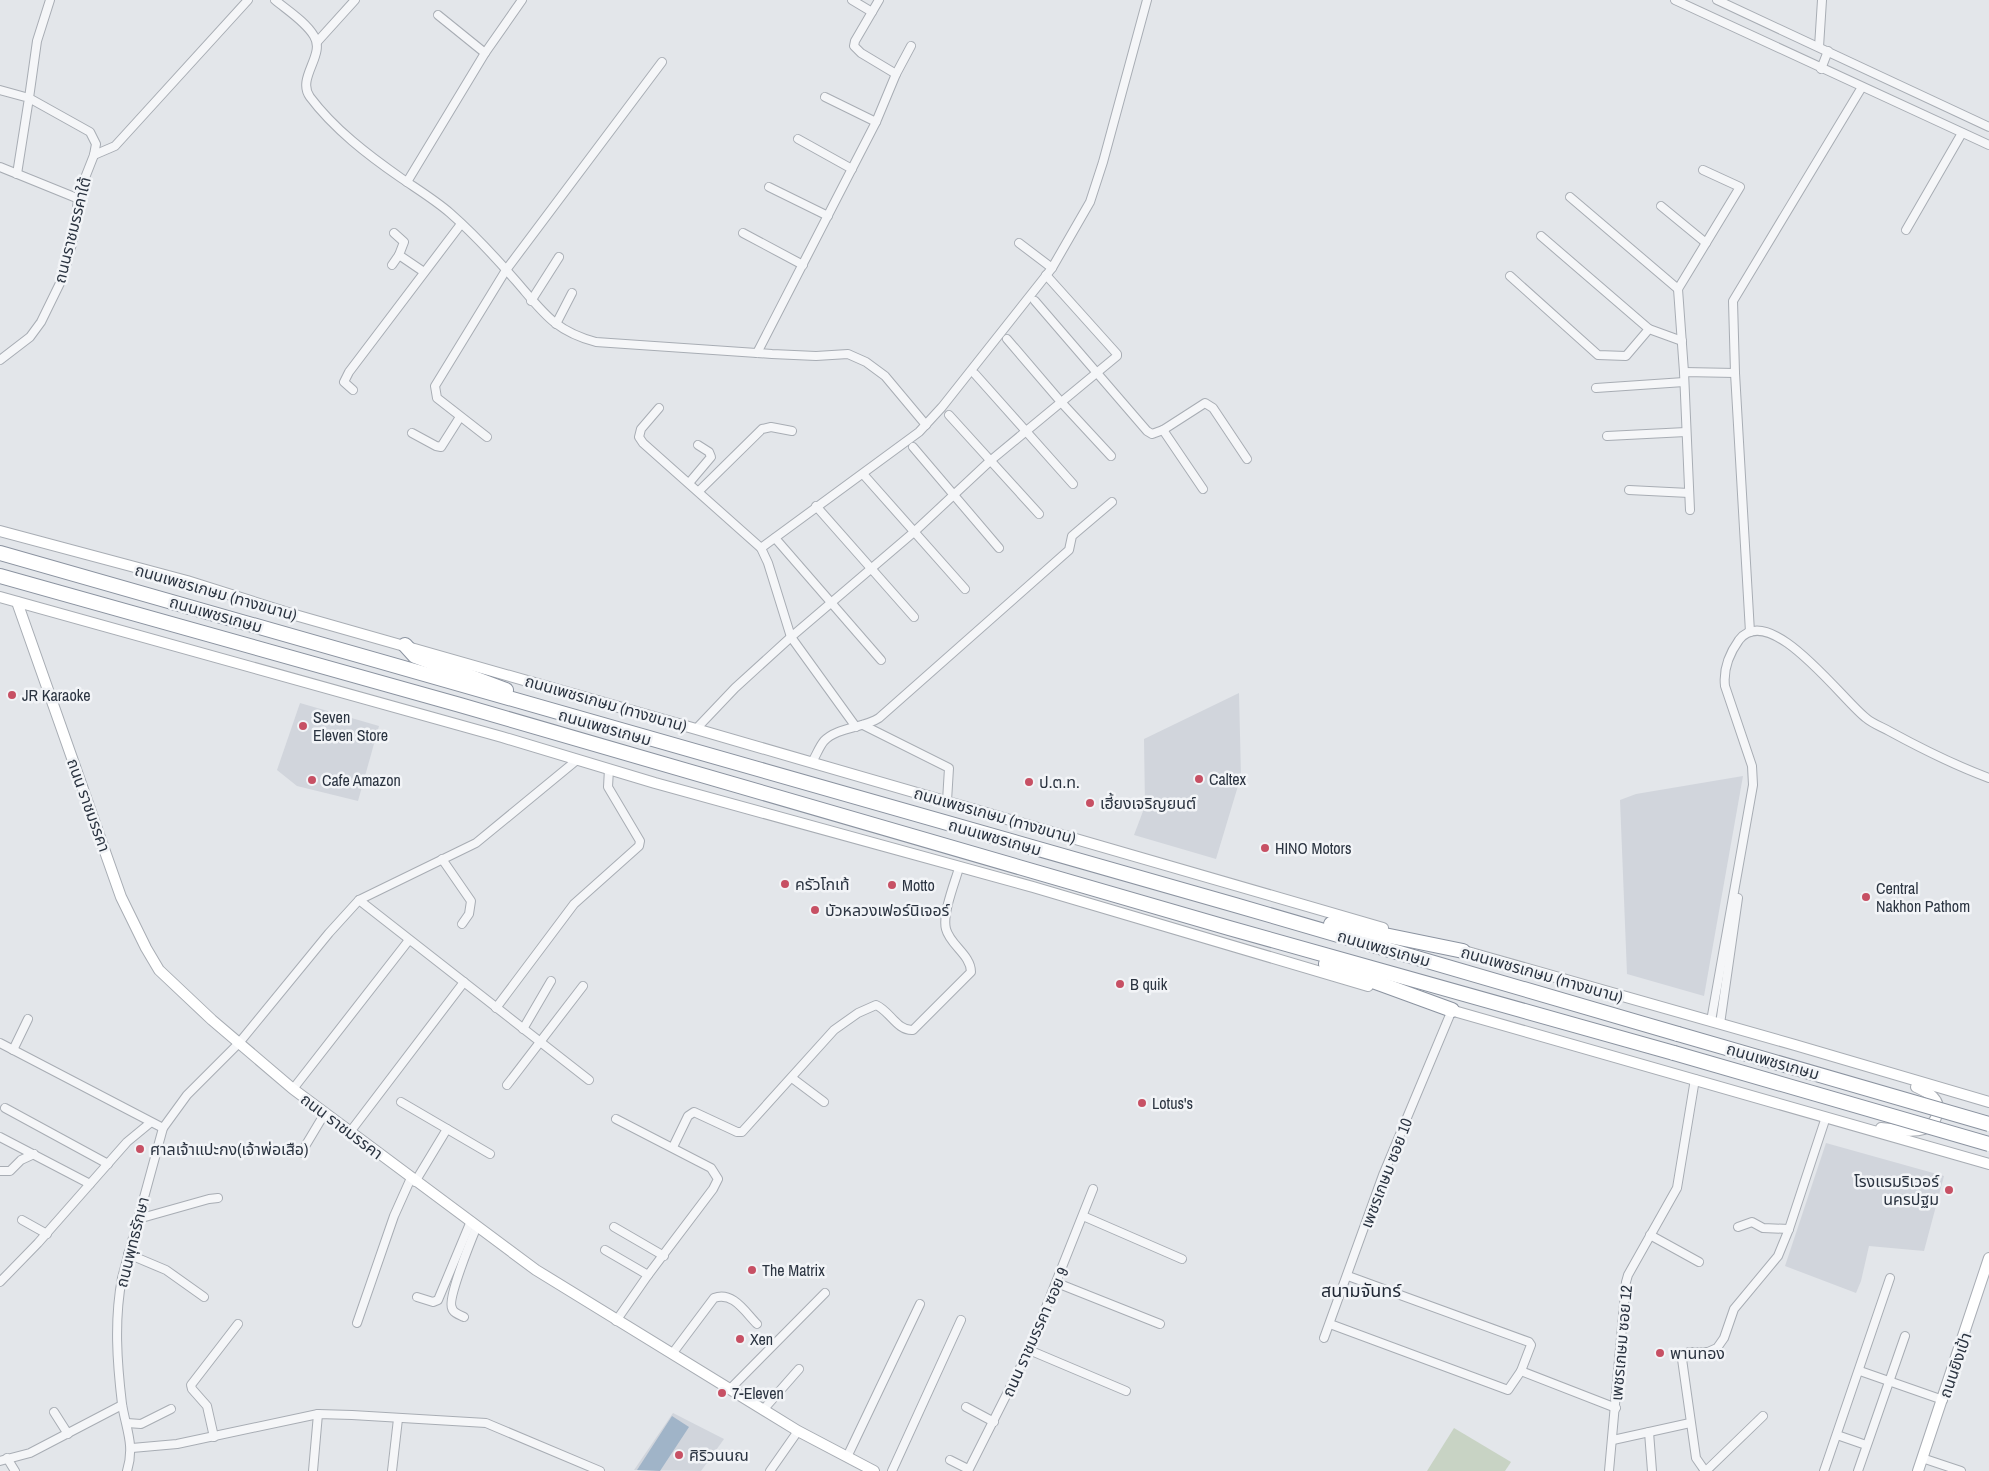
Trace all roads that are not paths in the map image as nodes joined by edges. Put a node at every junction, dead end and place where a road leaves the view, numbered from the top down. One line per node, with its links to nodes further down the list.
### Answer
1 (50, 0): 25 (street)
2 (248, 0): 31 (street)
3 (275, 0): 14 (street)
4 (356, 0): 14 (street)
5 (522, 0): 17 (street)
6 (852, 0): 12 (street)
7 (878, 0): 12 (street)
8 (1147, 0): 54 (street)
9 (1675, 0): 20 (street)
10 (1718, 0): 16 (street)
11 (1822, 0): 16 (street)
12 (872, 12): 21 (street)
13 (438, 15): 17 (street)
14 (316, 42): 36 (street)
15 (911, 46): 21 (street)
16 (1819, 47): 18 (street)
17 (485, 53): 36 (street)
18 (1827, 54): 20 (street); 27 (street)
19 (662, 62): 53 (street)
20 (1821, 67): 22 (street)
21 (896, 74): 26 (street)
22 (1862, 87): 28 (street); 69 (street)
23 (0, 90): 25 (street)
24 (825, 97): 26 (street)
25 (29, 98): 31 (street, ถนนราชมรรคาใต้); 35 (street)
26 (876, 122): 33 (street)
27 (1989, 127)
28 (1962, 133): 30 (street); 43 (street)
29 (798, 139): 33 (street)
30 (1988, 142)
31 (94, 155): 39 (street, ถนนราชมรรคาใต้)
32 (0, 168): 35 (street)
33 (852, 169): 41 (street)
34 (1703, 170): 48 (street)
35 (17, 174): 39 (street)
36 (407, 182): 42 (street)
37 (770, 188): 41 (street)
38 (1570, 197): 57 (street)
39 (78, 199): 66 (street, ถนนราชมรรคาใต้)
40 (1661, 206): 48 (street)
41 (828, 216): 52 (street)
42 (461, 224): 53 (street); 55 (street)
43 (1906, 230)
44 (743, 233): 52 (street)
45 (394, 234): 49 (street)
46 (1541, 236): 62 (street)
47 (1019, 243): 54 (street)
48 (1706, 243): 57 (street)
49 (399, 255): 51 (street); 55 (street)
50 (559, 257): 59 (street)
51 (392, 265)
52 (803, 265): 65 (street)
53 (506, 270): 59 (street); 77 (street)
54 (1049, 271): 67 (street); 78 (street)
55 (424, 272): 73 (street)
56 (1510, 276): 62 (street)
57 (1678, 289): 64 (street)
58 (572, 293): 61 (street)
59 (531, 301): 61 (street)
60 (1035, 301): 67 (street)
61 (556, 324): 65 (street)
62 (1649, 329): 64 (street)
63 (1007, 339): 74 (street)
64 (1682, 341): 68 (street)
65 (757, 353): 78 (street)
66 (0, 360)
67 (1096, 372): 74 (street); 80 (street)
68 (1684, 372): 69 (street); 71 (street)
69 (1735, 373): 116 (street)
70 (975, 374): 83 (street)
71 (1684, 382): 72 (street); 81 (street)
72 (1596, 388)
73 (353, 390)
74 (1061, 402): 83 (street); 88 (street)
75 (659, 408): 92 (street)
76 (949, 415): 90 (street)
77 (460, 417): 82 (street); 85 (street)
78 (926, 426): 91 (street)
79 (792, 430): 96 (street)
80 (1162, 430): 89 (street); 94 (street)
81 (1686, 432): 84 (street); 97 (street)
82 (412, 433)
83 (1027, 433): 90 (street); 93 (street)
84 (1607, 436)
85 (486, 437)
86 (698, 445): 92 (street)
87 (913, 447): 98 (street)
88 (1111, 456)
89 (1247, 459)
90 (990, 461): 98 (street); 102 (street)
91 (863, 474): 100 (street); 104 (street)
92 (689, 483): 96 (street)
93 (1073, 484)
94 (1203, 488)
95 (1629, 490): 97 (street)
96 (699, 492): 106 (street)
97 (1689, 493): 101 (street)
98 (953, 495): 104 (street); 107 (street)
99 (1112, 502): 121 (street)
100 (816, 506): 105 (street); 109 (street)
101 (1690, 510)
102 (1039, 514)
103 (0, 531): 118 (main road, ถนนเพชรเกษม (ทางขนาน))
104 (914, 532): 109 (street); 111 (street)
105 (775, 538): 106 (street); 114 (street)
106 (761, 548): 117 (street)
107 (999, 548)
108 (0, 553): 120 (highway, ถนนเพชรเกษม)
109 (870, 567): 114 (street); 115 (street)
110 (0, 576): 133 (highway, ถนนเพชรเกษม)
111 (964, 589)
112 (0, 597): 113 (main road)
113 (17, 602): 123 (main road); 145 (main road, ถนน ราชมรรคา)
114 (831, 603): 117 (street); 119 (street)
115 (914, 616)
116 (1750, 632): 126 (street); 142 (street)
117 (791, 637): 121 (street); 122 (street)
118 (405, 645): 120 (highway); 122 (main road, ถนนเพชรเกษม (ทางขนาน))
119 (881, 660)
120 (537, 707): 131 (highway, ถนนเพชรเกษม)
121 (859, 726): 124 (street); 127 (street)
122 (696, 728): 124 (main road, ถนนเพชรเกษม (ทางขนาน))
123 (576, 760): 125 (main road); 128 (street)
124 (812, 762): 127 (main road, ถนนเพชรเกษม (ทางขนาน))
125 (609, 769): 129 (main road); 139 (street)
126 (1989, 778)
127 (947, 801): 135 (main road, ถนนเพชรเกษม (ทางขนาน))
128 (442, 859): 130 (street); 132 (street)
129 (959, 868): 140 (main road); 149 (street)
130 (359, 900): 134 (street); 145 (street, ถนนพุทธรักษา)
131 (1235, 905): 135 (highway); 162 (highway, ถนนเพชรเกษม, bridge)
132 (462, 924)
133 (1229, 928): 140 (highway); 168 (highway, ถนนเพชรเกษม, bridge)
134 (409, 940): 137 (street); 153 (street)
135 (1463, 951): 142 (main road, ถนนเพชรเกษม (ทางขนาน))
136 (551, 981): 143 (street)
137 (464, 982): 139 (street); 166 (street)
138 (583, 986): 146 (street)
139 (496, 1008): 143 (street)
140 (1452, 1010): 150 (main road); 196 (street, เพชรเกษม ซอย 10)
141 (28, 1019): 147 (street)
142 (1716, 1022): 148 (main road, ถนนเพชรเกษม (ทางขนาน))
143 (523, 1029): 146 (street)
144 (0, 1043): 147 (street)
145 (239, 1043): 153 (main road, ถนน ราชมรรคา); 164 (street, ถนนพุทธรักษา)
146 (541, 1043): 151 (street); 152 (street)
147 (14, 1050): 161 (street)
148 (1866, 1066): 156 (main road, ถนนเพชรเกษม (ทางขนาน)); 163 (main road)
149 (792, 1078): 155 (street); 169 (street)
150 (1695, 1079): 159 (main road); 188 (street, เพชรเกษม ซอย 12)
151 (589, 1080)
152 (507, 1085)
153 (294, 1089): 158 (main road, ถนน ราชมรรคา)
154 (402, 1102): 165 (street)
155 (824, 1102)
156 (1989, 1102)
157 (5, 1108): 173 (street)
158 (325, 1113): 166 (main road, ถนน ราชมรรคา); 170 (street)
159 (1826, 1117): 163 (main road); 186 (street)
160 (616, 1119): 169 (street)
161 (150, 1123): 164 (street); 173 (street)
162 (1989, 1124)
163 (1860, 1127): 174 (main road)
164 (163, 1128): 181 (street, ถนนพุทธรักษา)
165 (447, 1129): 172 (street); 176 (street)
166 (350, 1132): 176 (main road, ถนน ราชมรรคา)
167 (0, 1137): 171 (street)
168 (1989, 1144)
169 (673, 1147): 191 (street)
170 (301, 1153)
171 (34, 1154): 175 (street); 177 (street)
172 (490, 1154)
173 (108, 1164): 177 (street)
174 (1989, 1164)
175 (0, 1171)
176 (413, 1180): 183 (main road, ถนน ราชมรรคา); 207 (street)
177 (90, 1184): 187 (street)
178 (1093, 1189): 180 (street, ถนน ราชมรรคา ซอย 9)
179 (218, 1198): 181 (street)
180 (1082, 1216): 192 (street); 199 (street, ถนน ราชมรรคา ซอย 9)
181 (138, 1219): 190 (street, ถนนพุทธรักษา)
182 (22, 1220): 187 (street)
183 (474, 1223): 202 (street); 204 (street); 206 (main road, ถนน ราชมรรคา)
184 (614, 1227): 191 (street)
185 (1738, 1227): 186 (street)
186 (1789, 1229): 234 (street)
187 (47, 1234): 198 (street)
188 (1650, 1235): 194 (street); 225 (street, เพชรเกษม ซอย 12)
189 (605, 1250): 195 (street)
190 (128, 1254): 201 (street); 223 (street, ถนนพุทธรักษา)
191 (664, 1256): 195 (street)
192 (1182, 1258)
193 (1989, 1258): 222 (main road, ถนนยิงเป้า)
194 (1699, 1262)
195 (648, 1275): 206 (street)
196 (1348, 1276): 211 (street, เพชรเกษม ซอย 10); 217 (street)
197 (1890, 1278): 218 (street)
198 (0, 1282)
199 (1057, 1283): 210 (street); 214 (street, ถนน ราชมรรคา ซอย 9)
200 (825, 1293): 220 (street)
201 (204, 1297)
202 (417, 1298)
203 (920, 1304): 243 (street)
204 (464, 1317)
205 (961, 1320): 255 (street)
206 (616, 1321): 215 (main road, ถนน ราชมรรคา)
207 (357, 1322)
208 (238, 1324): 239 (street)
209 (757, 1324): 215 (street)
210 (1160, 1324)
211 (1330, 1324): 213 (street, เพชรเกษม ซอย 10); 217 (street)
212 (1905, 1336): 219 (street)
213 (1324, 1338)
214 (1029, 1350): 221 (street); 232 (street, ถนน ราชมรรคา ซอย 9)
215 (672, 1354): 220 (main road, ถนน ราชมรรคา)
216 (799, 1369): 227 (street)
217 (1521, 1371): 225 (street)
218 (1860, 1371): 219 (street); 238 (street)
219 (1889, 1381): 222 (street); 241 (street)
220 (730, 1390): 227 (main road, ถนน ราชมรรคา)
221 (1126, 1391)
222 (1943, 1400): 244 (main road, ถนนยิงเป้า)
223 (122, 1405): 233 (street, ถนนพุทธรักษา); 237 (street)
224 (966, 1407): 232 (street)
225 (1616, 1408): 240 (street, เพชรเกษม ซอย 12)
226 (171, 1409): 233 (street)
227 (763, 1410): 235 (main road, ถนน ราชมรรคา)
228 (54, 1412): 237 (street)
229 (318, 1414): 231 (street); 239 (street); 250 (street)
230 (1763, 1416): 258 (street)
231 (398, 1419): 251 (street); 252 (street)
232 (994, 1422): 247 (street, ถนน ราชมรรคา ซอย 9)
233 (127, 1423): 242 (street, ถนนพุทธรักษา)
234 (1690, 1423): 236 (street); 258 (street)
235 (798, 1431): 243 (main road, ถนน ราชมรรคา); 253 (street)
236 (1649, 1432): 240 (street); 257 (street)
237 (68, 1434): 245 (street)
238 (1837, 1435): 241 (street); 259 (street)
239 (214, 1437): 242 (street)
240 (1613, 1440): 256 (street, เพชรเกษม ซอย 12)
241 (1866, 1445): 260 (street)
242 (132, 1448): 249 (street, ถนนพุทธรักษา)
243 (847, 1457): 254 (main road, ถนน ราชมรรคา)
244 (1922, 1458): 261 (main road, ถนนยิงเป้า); 262 (street)
245 (4, 1460): 248 (street)
246 (950, 1460): 247 (street)
247 (968, 1470)
248 (15, 1471)
249 (127, 1471)
250 (313, 1471)
251 (392, 1471)
252 (600, 1471)
253 (770, 1471)
254 (874, 1471)
255 (892, 1471)
256 (1609, 1471)
257 (1652, 1471)
258 (1705, 1471)
259 (1824, 1471)
260 (1858, 1471)
261 (1918, 1471)
262 (1962, 1471)

